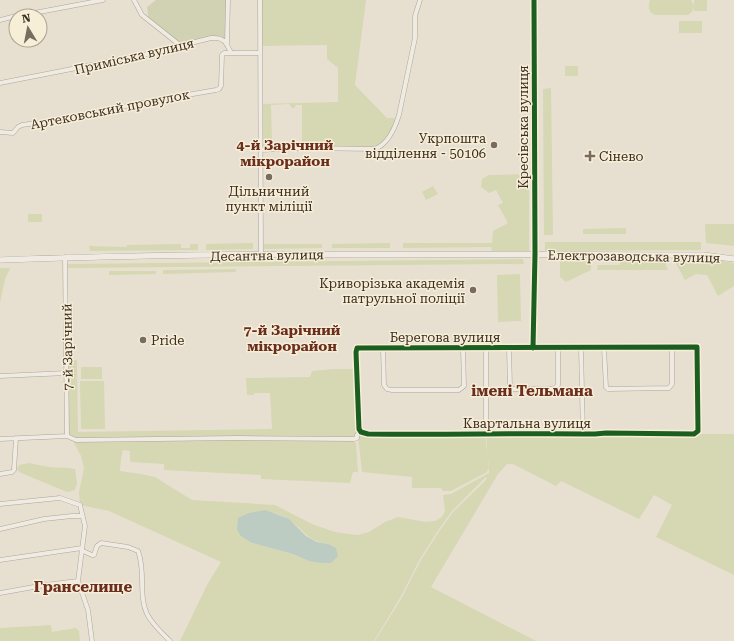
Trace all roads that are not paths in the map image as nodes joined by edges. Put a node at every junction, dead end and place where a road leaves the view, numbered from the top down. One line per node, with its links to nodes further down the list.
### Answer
1 (103, 0): 7 (street)
2 (134, 0): 9 (street)
3 (228, 0): 8 (street)
4 (260, 0): 11 (street)
5 (420, 0): 14 (street)
6 (534, 0): 15 (street, Кресівська вулиця)
7 (48, 10)
8 (227, 43): 9 (street, Приміська вулиця); 10 (street)
9 (181, 46): 12 (street, Приміська вулиця)
10 (231, 53): 11 (street); 13 (street, Артековський провулок)
11 (260, 53): 14 (street)
12 (0, 84)
13 (0, 132)
14 (260, 150): 16 (street)
15 (534, 254): 16 (main road, Десантна вулиця); 18 (main road, Електрозаводська вулиця); 24 (street)
16 (261, 255): 17 (main road, Десантна вулиця)
17 (65, 258): 19 (main road, Десантна вулиця); 29 (street, 7-й Зарічний)
18 (734, 259)
19 (0, 260)
20 (383, 348): 21 (street, Берегова вулиця); 21 (street, Берегова вулиця); 31 (street, Берегова вулиця)
21 (463, 348): 22 (street, Берегова вулиця)
22 (486, 348): 23 (street, Берегова вулиця); 32 (street)
23 (510, 348): 24 (street, Берегова вулиця); 25 (street, Берегова вулиця)
24 (533, 348): 25 (street, Берегова вулиця)
25 (558, 348): 26 (street, Берегова вулиця)
26 (580, 348): 27 (street, Берегова вулиця); 33 (street)
27 (604, 348): 28 (street, Берегова вулиця); 28 (street)
28 (672, 348): 34 (street, Берегова вулиця)
29 (67, 373): 30 (street); 35 (street, 7-й Зарічний)
30 (0, 376)
31 (361, 432): 32 (street, Квартальна вулиця); 35 (street)
32 (486, 433): 33 (street, Квартальна вулиця)
33 (583, 434): 34 (street, Квартальна вулиця)
34 (694, 434)
35 (68, 436): 36 (street)
36 (16, 438): 37 (street); 38 (street)
37 (0, 439)
38 (0, 474)
39 (0, 504): 40 (street)
40 (82, 516): 41 (street); 42 (street)
41 (0, 529)
42 (82, 550): 43 (street); 44 (street); 47 (street)
43 (0, 560)
44 (78, 581): 45 (street); 46 (street)
45 (0, 593)
46 (92, 641)
47 (170, 641)

